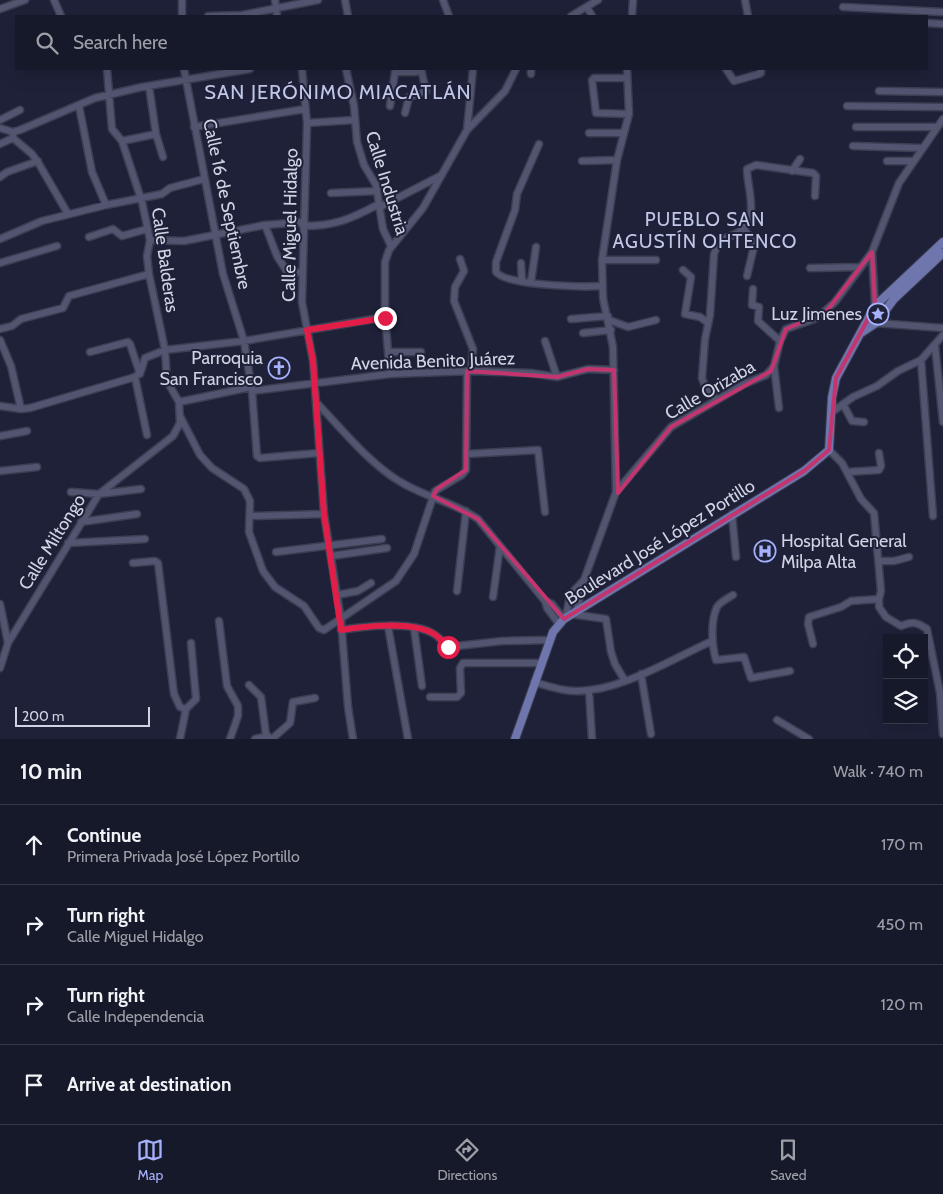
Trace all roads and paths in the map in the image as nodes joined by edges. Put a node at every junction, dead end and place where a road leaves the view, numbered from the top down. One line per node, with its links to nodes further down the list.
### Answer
1 (25, 0): 14 (street)
2 (54, 0): 16 (street)
3 (182, 0): 17 (street)
4 (275, 0): 13 (street)
5 (318, 0): 13 (street)
6 (345, 0): 20 (street)
7 (443, 0): 21 (street)
8 (598, 0): 11 (street)
9 (633, 0): 24 (street)
10 (746, 0): 25 (street)
11 (587, 6): 22 (street); 23 (street)
12 (843, 7): 15 (street)
13 (276, 8): 18 (street); 19 (street)
14 (0, 9)
15 (943, 12)
16 (61, 15)
17 (182, 15)
18 (246, 15)
19 (278, 15)
20 (348, 15)
21 (449, 15)
22 (573, 15)
23 (592, 15)
24 (632, 15)
25 (748, 15)
26 (928, 23): 27 (street)
27 (943, 24)
28 (107, 70): 45 (street, Calle Balderas)
29 (184, 70): 41 (street, Calle 16 de Septiembre)
30 (244, 70): 41 (street)
31 (302, 70): 50 (street, Calle Miguel Hidalgo)
32 (346, 70): 56 (street, Calle Industria)
33 (419, 70): 47 (street)
34 (421, 70): 52 (street)
35 (473, 70): 62 (street)
36 (516, 70): 62 (street)
37 (627, 70): 40 (street)
38 (727, 70): 39 (street)
39 (761, 71)
40 (626, 78): 53 (street); 53 (street)
41 (184, 80): 42 (street); 58 (street, Calle 16 de Septiembre)
42 (148, 86): 45 (street); 65 (street)
43 (878, 91): 44 (street)
44 (943, 92)
45 (110, 95): 46 (street); 67 (street, Calle Balderas)
46 (80, 106): 66 (street); 87 (street)
47 (390, 106)
48 (847, 106): 49 (street)
49 (943, 107)
50 (305, 109): 57 (street, Calle Miguel Hidalgo); 58 (street)
51 (20, 110): 55 (street)
52 (405, 113)
53 (630, 114): 64 (street)
54 (943, 119): 60 (street)
55 (0, 120)
56 (354, 120): 57 (street); 83 (street, Calle Industria)
57 (307, 123): 90 (street, Calle Miguel Hidalgo)
58 (194, 127): 82 (street, Calle 16 de Septiembre)
59 (856, 127): 60 (street)
60 (937, 127): 71 (street)
61 (0, 128): 66 (street)
62 (467, 130): 80 (street)
63 (589, 133): 64 (street)
64 (624, 133): 74 (street)
65 (156, 134): 67 (street); 72 (street)
66 (13, 135): 68 (street); 78 (street)
67 (122, 141): 86 (street, Calle Balderas)
68 (0, 144)
69 (539, 144): 115 (street)
70 (853, 146): 71 (street)
71 (922, 148): 77 (street)
72 (163, 157)
73 (800, 159): 79 (street)
74 (617, 160): 76 (street); 105 (street)
75 (887, 160): 77 (street)
76 (582, 161)
77 (913, 161): 102 (street)
78 (38, 162): 81 (street); 89 (street)
79 (792, 170): 85 (street); 93 (street)
80 (443, 174): 88 (street); 100 (street)
81 (0, 177)
82 (204, 179): 86 (street); 94 (street, Calle 16 de Septiembre)
83 (377, 191): 84 (street); 88 (street, Calle Industria)
84 (330, 193)
85 (815, 196)
86 (140, 198): 87 (street); 92 (street, Calle Balderas)
87 (106, 205): 89 (street)
88 (380, 206): 90 (street); 100 (street, Calle Industria)
89 (68, 214): 96 (street)
90 (303, 224): 91 (street); 112 (street, Calle Miguel Hidalgo)
91 (265, 225): 94 (street); 112 (street)
92 (148, 228): 95 (street); 97 (street, Calle Balderas)
93 (744, 230): 114 (street); 126 (street)
94 (215, 233): 97 (street); 136 (street, Calle 16 de Septiembre)
95 (89, 237)
96 (0, 239)
97 (150, 240): 113 (street, Calle Balderas)
98 (943, 242): 119 (main road)
99 (57, 246): 107 (street)
100 (391, 246): 122 (street, Calle Industria)
101 (536, 247): 116 (street)
102 (872, 252): 109 (street); 119 (street)
103 (941, 256): 120 (main road)
104 (460, 259): 147 (street)
105 (602, 260): 106 (street); 117 (street)
106 (656, 260)
107 (0, 263)
108 (522, 263): 115 (street)
109 (861, 267): 110 (street); 138 (street)
110 (810, 268)
111 (683, 270): 126 (street)
112 (302, 272): 130 (street, Calle Miguel Hidalgo)
113 (149, 274): 129 (street); 140 (street, Calle Balderas)
114 (747, 276)
115 (522, 281): 116 (street)
116 (531, 282): 117 (street)
117 (602, 286): 123 (street)
118 (753, 289): 138 (street)
119 (875, 306): 120 (main road); 121 (main road)
120 (883, 314): 127 (main road)
121 (868, 316): 127 (main road); 133 (main road)
122 (385, 318): 130 (street); 142 (street, Calle Industria)
123 (608, 318): 124 (street); 125 (street); 131 (street)
124 (571, 319)
125 (656, 320)
126 (708, 323): 153 (street)
127 (876, 323): 128 (street); 133 (main road)
128 (943, 328)
129 (0, 329)
130 (307, 330): 136 (street); 151 (street, Calle Miguel Hidalgo)
131 (611, 330): 132 (street); 146 (street)
132 (583, 333)
133 (861, 333): 160 (main road)
134 (943, 335): 139 (street)
135 (0, 340): 159 (street)
136 (244, 341): 140 (street); 152 (street, Calle 16 de Septiembre)
137 (545, 341): 150 (street)
138 (780, 341): 145 (street, Calle Orizaba)
139 (935, 346): 144 (street); 163 (street)
140 (165, 350): 149 (street); 154 (street, Calle Balderas)
141 (90, 352): 149 (street)
142 (390, 352): 143 (street); 148 (street, Calle Industria)
143 (421, 352)
144 (921, 360): 156 (street); 185 (street)
145 (774, 366): 153 (street, Calle Orizaba); 158 (street)
146 (614, 370): 150 (street, Avenida Benito Juárez); 176 (street)
147 (469, 371): 148 (street, Avenida Benito Juárez); 150 (street, Avenida Benito Juárez); 170 (street)
148 (390, 374): 151 (street, Avenida Benito Juárez)
149 (137, 375): 159 (street); 165 (street)
150 (557, 377)
151 (314, 382): 152 (street, Avenida Benito Juárez); 155 (street, Calle Miguel Hidalgo)
152 (252, 389): 154 (street, Avenida Benito Juárez); 168 (street, Calle 16 de Septiembre)
153 (716, 400): 176 (street, Calle Orizaba)
154 (179, 402): 161 (street, Calle Miltongo)
155 (316, 402): 168 (street, Calle Miguel Hidalgo); 178 (street)
156 (844, 404): 160 (street); 162 (street)
157 (0, 406): 159 (street)
158 (779, 408)
159 (21, 409)
160 (832, 412): 167 (main road)
161 (180, 416): 177 (street, Calle Miltongo); 184 (street)
162 (864, 422)
163 (943, 422)
164 (27, 431): 166 (street)
165 (146, 435)
166 (0, 436)
167 (829, 450): 173 (street); 183 (main road, Boulevard José López Portillo)
168 (319, 453): 182 (street, Calle Miguel Hidalgo)
169 (879, 453): 173 (street)
170 (467, 454): 178 (street); 180 (street)
171 (37, 467): 172 (street)
172 (0, 471)
173 (847, 472): 197 (street)
174 (141, 489): 177 (street)
175 (71, 492): 177 (street)
176 (616, 492): 199 (street)
177 (99, 494): 186 (street, Calle Miltongo)
178 (433, 496): 179 (street); 208 (street)
179 (466, 511): 190 (street); 201 (street)
180 (545, 512)
181 (137, 514): 186 (street)
182 (324, 514): 184 (street); 191 (street, Calle Miguel Hidalgo)
183 (732, 514): 195 (street); 207 (main road, Boulevard José López Portillo)
184 (251, 516): 208 (street)
185 (933, 516)
186 (81, 522): 189 (street, Calle Miltongo)
187 (145, 539): 189 (street)
188 (382, 539): 191 (street)
189 (68, 543): 216 (street, Calle Miltongo)
190 (500, 546): 204 (street); 207 (street)
191 (330, 547): 193 (street); 194 (street, Calle Miguel Hidalgo)
192 (387, 548): 194 (street)
193 (276, 552)
194 (331, 556): 202 (street, Calle Miguel Hidalgo)
195 (736, 556)
196 (909, 557): 197 (street)
197 (879, 561): 205 (street)
198 (133, 563): 230 (street)
199 (584, 580): 207 (street); 207 (street)
200 (371, 583): 202 (street)
201 (457, 591)
202 (337, 595): 208 (street, Calle Miguel Hidalgo)
203 (733, 595): 215 (street)
204 (493, 597)
205 (879, 598): 218 (street); 233 (street)
206 (0, 604): 213 (street)
207 (567, 617): 214 (main road, Boulevard José López Portillo); 223 (street)
208 (340, 620): 212 (street, Calle Miguel Hidalgo)
209 (219, 621): 236 (street)
210 (388, 626): 211 (street); 212 (street); 239 (street)
211 (414, 628): 214 (street); 226 (street)
212 (341, 630): 238 (street, Calle Miguel Hidalgo)
213 (3, 633): 216 (street)
214 (550, 640): 219 (main road, Boulevard José López Portillo)
215 (712, 641): 221 (street); 222 (street)
216 (8, 643): 220 (street, Calle Miltongo)
217 (191, 644): 230 (street)
218 (813, 644)
219 (541, 663): 224 (main road, Boulevard José López Portillo); 228 (street)
220 (0, 668)
221 (790, 671)
222 (641, 674): 223 (street); 232 (street)
223 (625, 681): 227 (street)
224 (534, 682): 227 (street); 240 (main road, Boulevard José López Portillo)
225 (249, 685): 234 (street)
226 (422, 686)
227 (589, 690): 241 (street)
228 (430, 697)
229 (315, 698): 234 (street)
230 (186, 709): 235 (street)
231 (777, 720): 242 (street)
232 (651, 734)
233 (943, 734)
234 (271, 737): 237 (street)
235 (180, 739)
236 (230, 739)
237 (256, 739)
238 (352, 739)
239 (408, 739)
240 (515, 739)
241 (592, 739)
242 (809, 739)

